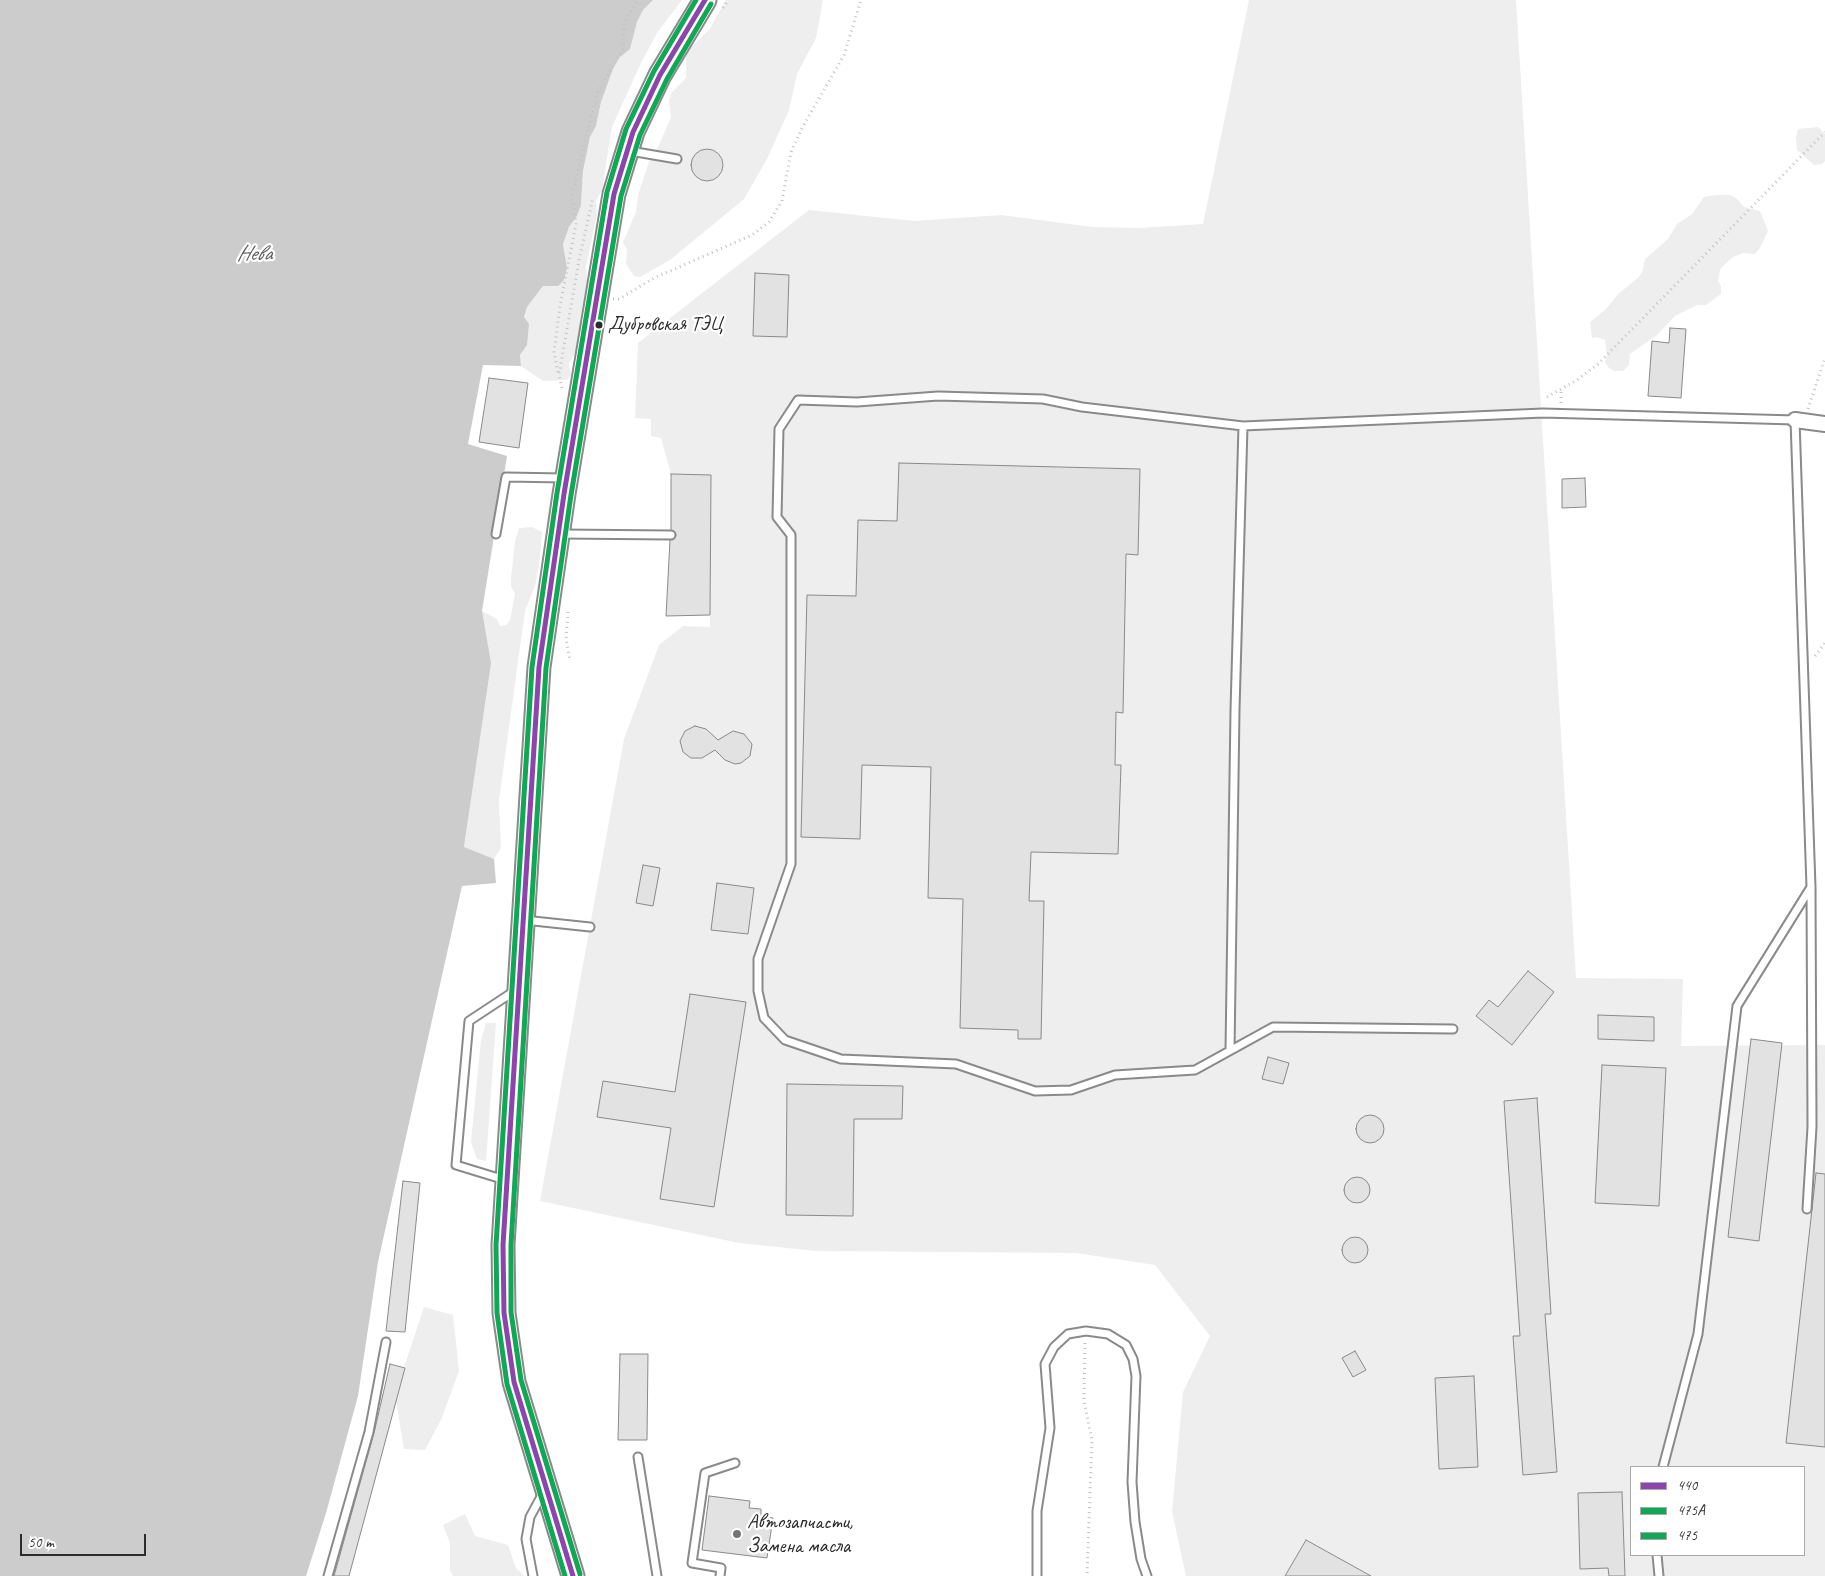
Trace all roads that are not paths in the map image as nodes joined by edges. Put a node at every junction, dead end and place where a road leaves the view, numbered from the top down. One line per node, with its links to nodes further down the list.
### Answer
1 (706, 0): 2 (main road)
2 (628, 150): 3 (lane); 7 (main road)
3 (678, 159)
4 (1800, 421): 5 (street); 6 (lane); 11 (lane)
5 (1825, 424)
6 (1243, 426): 16 (lane); 16 (lane)
7 (567, 478): 8 (lane); 9 (main road)
8 (496, 534)
9 (558, 534): 10 (lane); 12 (main road)
10 (671, 535)
11 (1811, 887): 18 (lane); 22 (lane)
12 (524, 920): 13 (lane); 14 (main road)
13 (590, 927)
14 (520, 987): 17 (main road); 17 (lane)
15 (1453, 1029): 16 (lane)
16 (1230, 1050)
17 (507, 1180): 23 (main road)
18 (1807, 1208)
19 (386, 1342): 25 (lane)
20 (638, 1457): 28 (lane)
21 (735, 1463): 29 (lane)
22 (1663, 1466)
23 (545, 1488): 26 (lane); 27 (main road)
24 (1657, 1556): 32 (lane)
25 (328, 1576)
26 (533, 1576)
27 (572, 1576)
28 (657, 1576)
29 (720, 1576)
30 (1037, 1576): 31 (lane)
31 (1147, 1576)
32 (1659, 1576)

